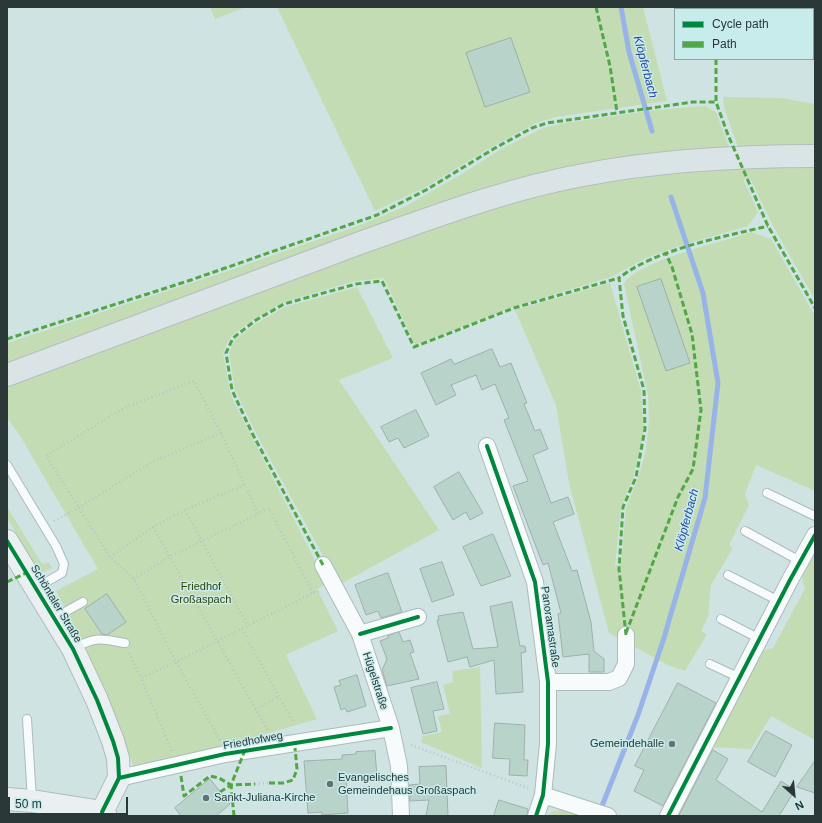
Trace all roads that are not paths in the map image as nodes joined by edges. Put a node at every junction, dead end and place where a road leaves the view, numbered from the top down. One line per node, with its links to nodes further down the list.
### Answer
1 (815, 156): 2 (main road)
2 (7, 375)
3 (487, 446): 26 (street, Panoramastraße)
4 (7, 465): 13 (lane)
5 (767, 493): 6 (lane)
6 (815, 516)
7 (745, 531): 10 (lane)
8 (815, 535): 10 (street)
9 (7, 541): 13 (street, Schöntaler Straße)
10 (800, 561): 14 (street)
11 (323, 565): 19 (street, Hügelstraße)
12 (728, 574): 14 (lane)
13 (36, 589): 17 (street, Schöntaler Straße)
14 (779, 601): 21 (street)
15 (84, 602): 17 (lane)
16 (418, 617): 19 (street)
17 (53, 619): 23 (street, Schöntaler Straße)
18 (721, 619): 21 (lane)
19 (360, 634): 28 (street, Hügelstraße)
20 (626, 635): 26 (street, Panoramastraße)
21 (760, 639): 25 (street)
22 (125, 643): 23 (lane)
23 (73, 648): 29 (street, Schöntaler Straße)
24 (710, 664): 25 (lane)
25 (740, 678): 37 (street)
26 (548, 682): 30 (street, Panoramastraße)
27 (27, 719): 32 (lane)
28 (392, 733): 29 (street, Friedhofweg); 34 (street, Hügelstraße)
29 (119, 778): 33 (street, Schöntaler Straße)
30 (543, 795): 35 (street, Panoramastraße); 36 (street)
31 (7, 800): 32 (street)
32 (32, 801): 33 (street)
33 (104, 814)
34 (401, 816)
35 (536, 816)
36 (608, 816)
37 (668, 816)

